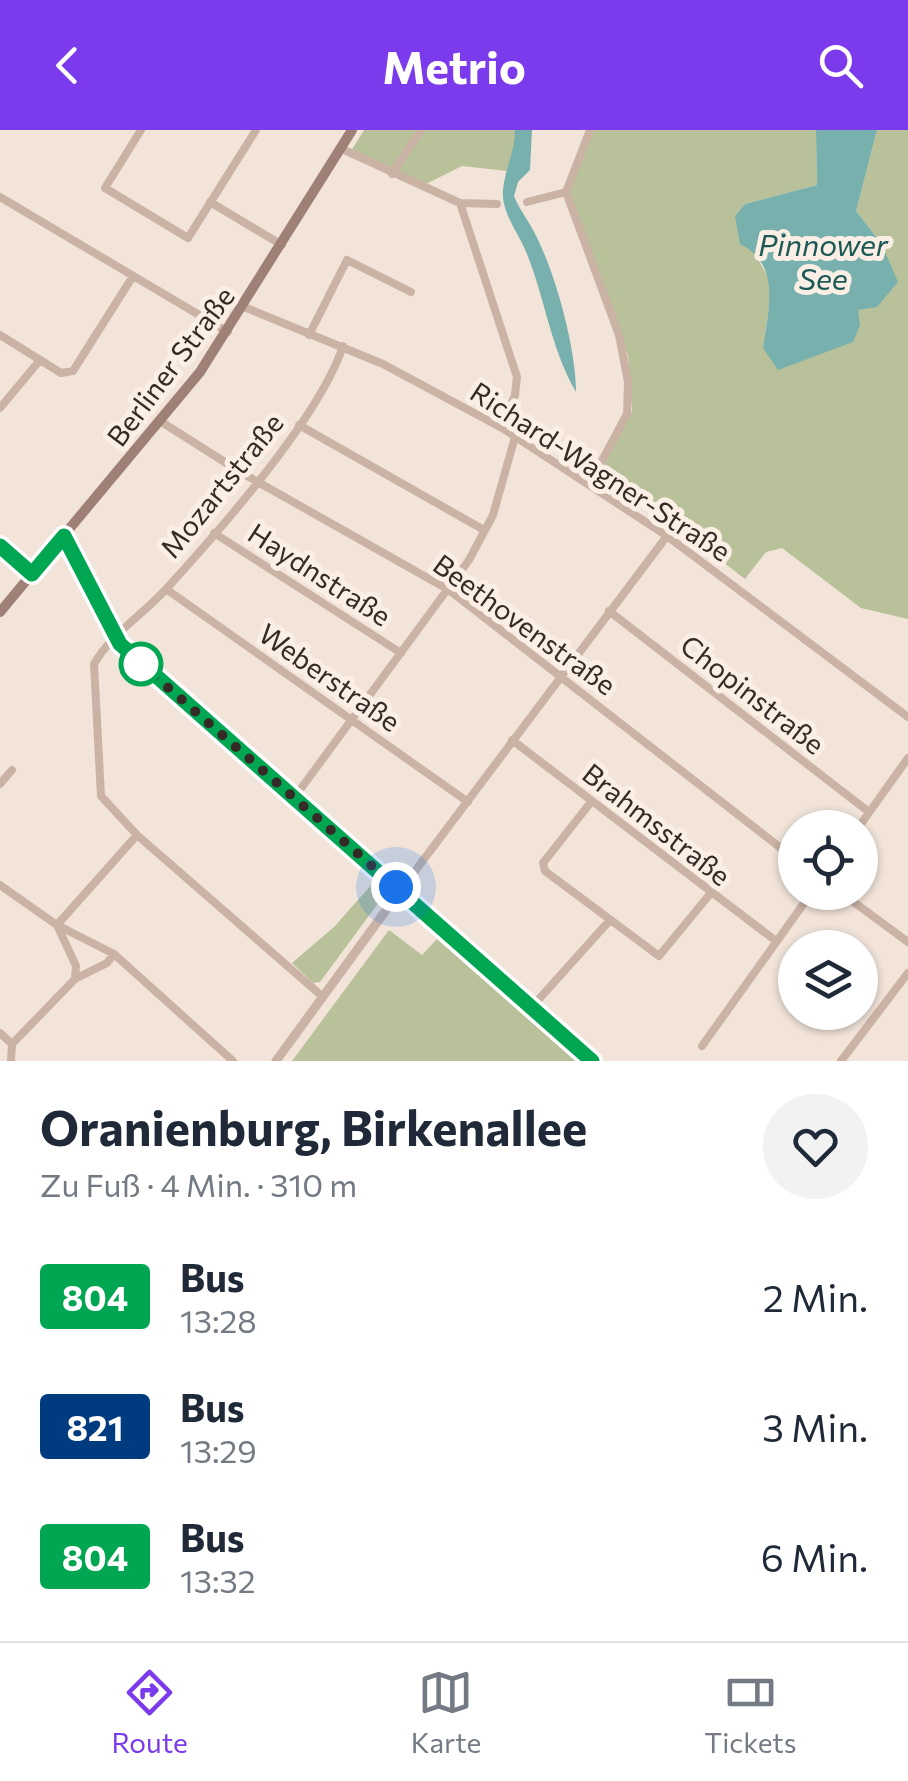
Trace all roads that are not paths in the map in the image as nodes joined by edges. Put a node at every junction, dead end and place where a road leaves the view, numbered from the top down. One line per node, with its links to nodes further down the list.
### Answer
1 (141, 130): 10 (street)
2 (256, 130): 10 (street)
3 (352, 130): 6 (main road, Berliner Straße)
4 (421, 130): 7 (street)
5 (590, 130): 8 (street)
6 (340, 148): 7 (street); 14 (main road, Berliner Straße)
7 (392, 174): 12 (street)
8 (566, 192): 11 (street); 29 (street)
9 (0, 197): 15 (street)
10 (210, 202): 14 (street)
11 (527, 202)
12 (460, 203): 13 (street); 26 (street)
13 (497, 204)
14 (282, 245): 17 (main road, Berliner Straße)
15 (132, 276): 18 (street); 22 (street)
16 (411, 292): 20 (street)
17 (244, 308): 18 (main road, Berliner Straße); 20 (street, Richard-Wagner-Straße)
18 (228, 332): 24 (main road, Berliner Straße)
19 (0, 335): 22 (street)
20 (309, 335): 21 (street, Richard-Wagner-Straße)
21 (343, 346): 25 (street, Mozartstraße); 26 (street, Richard-Wagner-Straße)
22 (40, 360): 23 (street)
23 (0, 408)
24 (160, 421): 28 (street, Beethovenstraße); 32 (main road, Berliner Straße)
25 (299, 424): 28 (street, Mozartstraße); 30 (street)
26 (502, 428): 27 (street, Richard-Wagner-Straße)
27 (515, 437): 29 (street, Richard-Wagner-Straße); 30 (street)
28 (256, 480): 31 (street, Mozartstraße); 37 (street, Beethovenstraße)
29 (589, 485): 33 (street, Richard-Wagner-Straße)
30 (484, 530): 37 (street)
31 (214, 533): 36 (street, Mozartstraße); 41 (street, Haydnstraße)
32 (64, 536): 35 (main road, Berliner Straße); 40 (street)
33 (667, 536): 39 (street); 43 (street, Richard-Wagner-Straße)
34 (0, 546): 35 (street)
35 (32, 574): 38 (main road, Berliner Straße)
36 (166, 589): 40 (street, Mozartstraße); 44 (street, Weberstraße)
37 (449, 590): 41 (street); 42 (street, Beethovenstraße)
38 (0, 612)
39 (609, 612): 42 (street); 52 (street, Chopinstraße)
40 (115, 638): 49 (street); 54 (street)
41 (402, 653): 44 (street)
42 (560, 675): 45 (street); 55 (street, Beethovenstraße)
43 (908, 717)
44 (351, 720): 49 (street); 50 (street, Weberstraße)
45 (512, 740): 50 (street); 51 (street, Brahmsstraße)
46 (908, 758): 53 (street)
47 (12, 770): 48 (street)
48 (0, 784)
49 (294, 798): 57 (street)
50 (468, 802): 57 (street)
51 (590, 802): 58 (street, Brahmsstraße); 61 (street)
52 (866, 810)
53 (870, 810)
54 (136, 834): 62 (street); 68 (street)
55 (778, 846)
56 (0, 885): 62 (street)
57 (400, 891): 68 (street); 69 (street)
58 (710, 894): 61 (street); 63 (street, Brahmsstraße)
59 (799, 910): 63 (street)
60 (864, 910): 64 (street)
61 (610, 920): 69 (street)
62 (58, 925): 65 (street); 67 (street)
63 (776, 941): 72 (street)
64 (908, 942)
65 (114, 954): 67 (street); 74 (street)
66 (908, 973): 77 (street)
67 (75, 980): 71 (street)
68 (323, 997): 75 (street)
69 (532, 1008): 76 (street)
70 (0, 1033): 71 (street)
71 (12, 1044): 73 (street)
72 (702, 1046)
73 (11, 1061)
74 (233, 1061)
75 (276, 1061)
76 (592, 1061)
77 (841, 1061)

